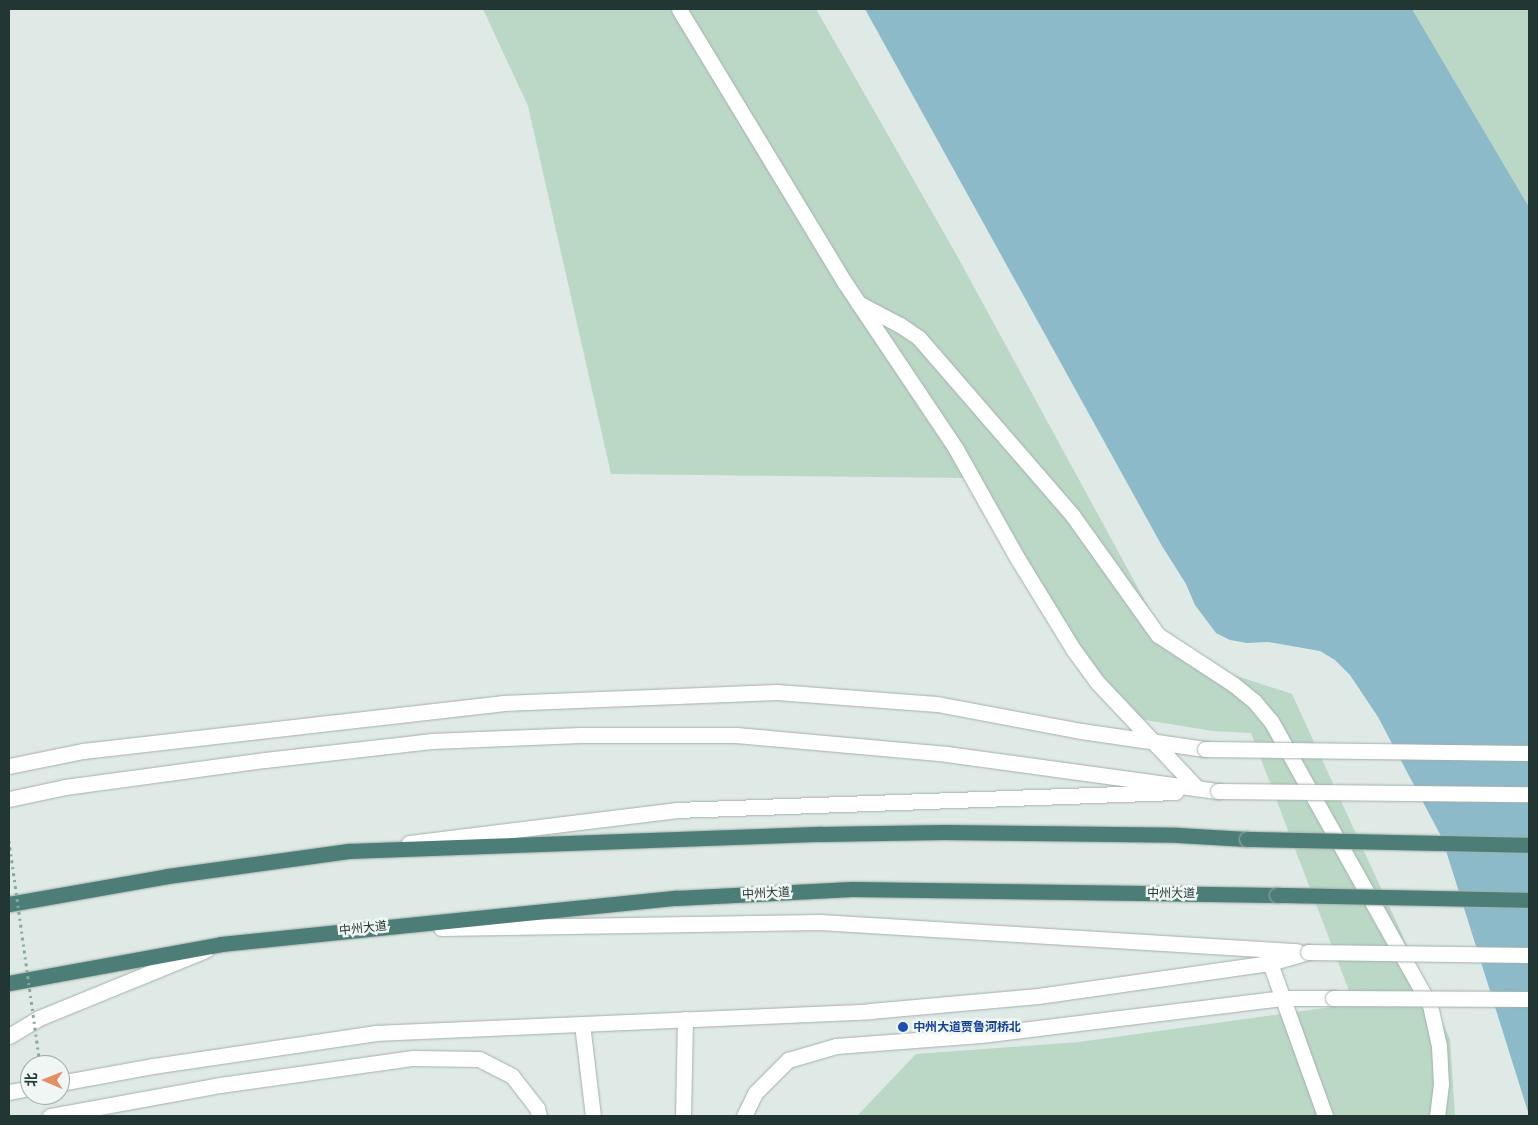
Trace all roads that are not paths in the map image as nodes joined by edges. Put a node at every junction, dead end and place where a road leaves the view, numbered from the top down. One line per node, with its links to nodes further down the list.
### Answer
1 (679, 9): 2 (street)
2 (858, 302): 3 (street); 32 (street)
3 (1149, 739): 4 (street, bridge); 5 (street); 6 (street)
4 (1529, 752)
5 (9, 766)
6 (1197, 788): 7 (street); 9 (street)
7 (1218, 791): 8 (street, bridge); 11 (street)
8 (1529, 794)
9 (9, 799)
10 (1529, 846): 11 (highway, bridge)
11 (348, 851): 13 (highway)
12 (1529, 900): 14 (highway, 中州大道, bridge)
13 (9, 904)
14 (357, 929): 15 (highway, 中州大道); 16 (street)
15 (221, 944): 19 (highway, 中州大道); 24 (street)
16 (1308, 952): 17 (street, bridge); 18 (street)
17 (1529, 955)
18 (1270, 963): 20 (street); 22 (street)
19 (9, 983)
20 (1282, 998): 21 (street, bridge); 30 (street); 31 (street)
21 (1529, 999)
22 (685, 1019): 23 (street); 29 (street)
23 (582, 1024): 25 (street); 28 (street)
24 (9, 1036)
25 (70, 1081)
26 (50, 1116): 27 (street)
27 (539, 1116)
28 (593, 1116)
29 (683, 1116)
30 (744, 1116)
31 (1325, 1116)
32 (1437, 1116)

